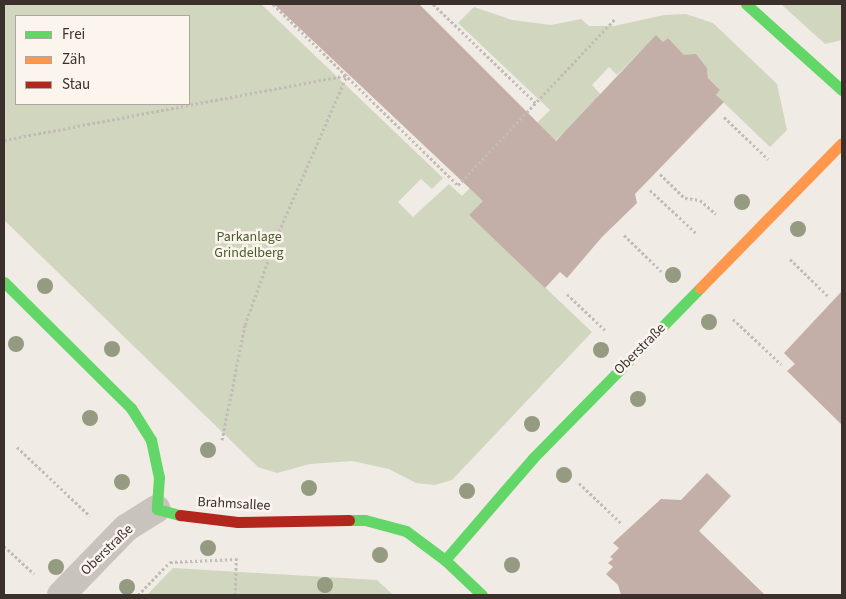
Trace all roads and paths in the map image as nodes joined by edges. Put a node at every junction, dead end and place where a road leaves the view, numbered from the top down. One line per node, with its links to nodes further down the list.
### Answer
1 (273, 4): 5 (path)
2 (433, 4): 7 (path)
3 (746, 4): 6 (street)
4 (615, 19): 7 (path)
5 (347, 75): 7 (path); 9 (path); 27 (path)
6 (842, 90)
7 (537, 104)
8 (189, 105): 11 (path)
9 (190, 105)
10 (724, 117): 13 (path)
11 (4, 140)
12 (842, 143): 36 (street, Oberstraße)
13 (768, 160)
14 (660, 174): 16 (path)
15 (650, 190): 17 (path)
16 (716, 214)
17 (697, 234)
18 (624, 235): 20 (path)
19 (790, 259): 23 (path)
20 (660, 271)
21 (4, 282): 30 (street)
22 (567, 294): 25 (path)
23 (829, 297)
24 (733, 319): 26 (path)
25 (605, 330)
26 (781, 364)
27 (222, 440)
28 (17, 447): 31 (path)
29 (578, 483): 32 (path)
30 (156, 509): 36 (street, Brahmsallee); 38 (street, Oberstraße)
31 (90, 516)
32 (621, 523)
33 (4, 546): 37 (path)
34 (236, 551): 35 (path)
35 (236, 559): 39 (path); 40 (path)
36 (445, 560): 41 (street, Brahmsallee)
37 (34, 574)
38 (61, 595)
39 (138, 595)
40 (234, 595)
41 (482, 595)

